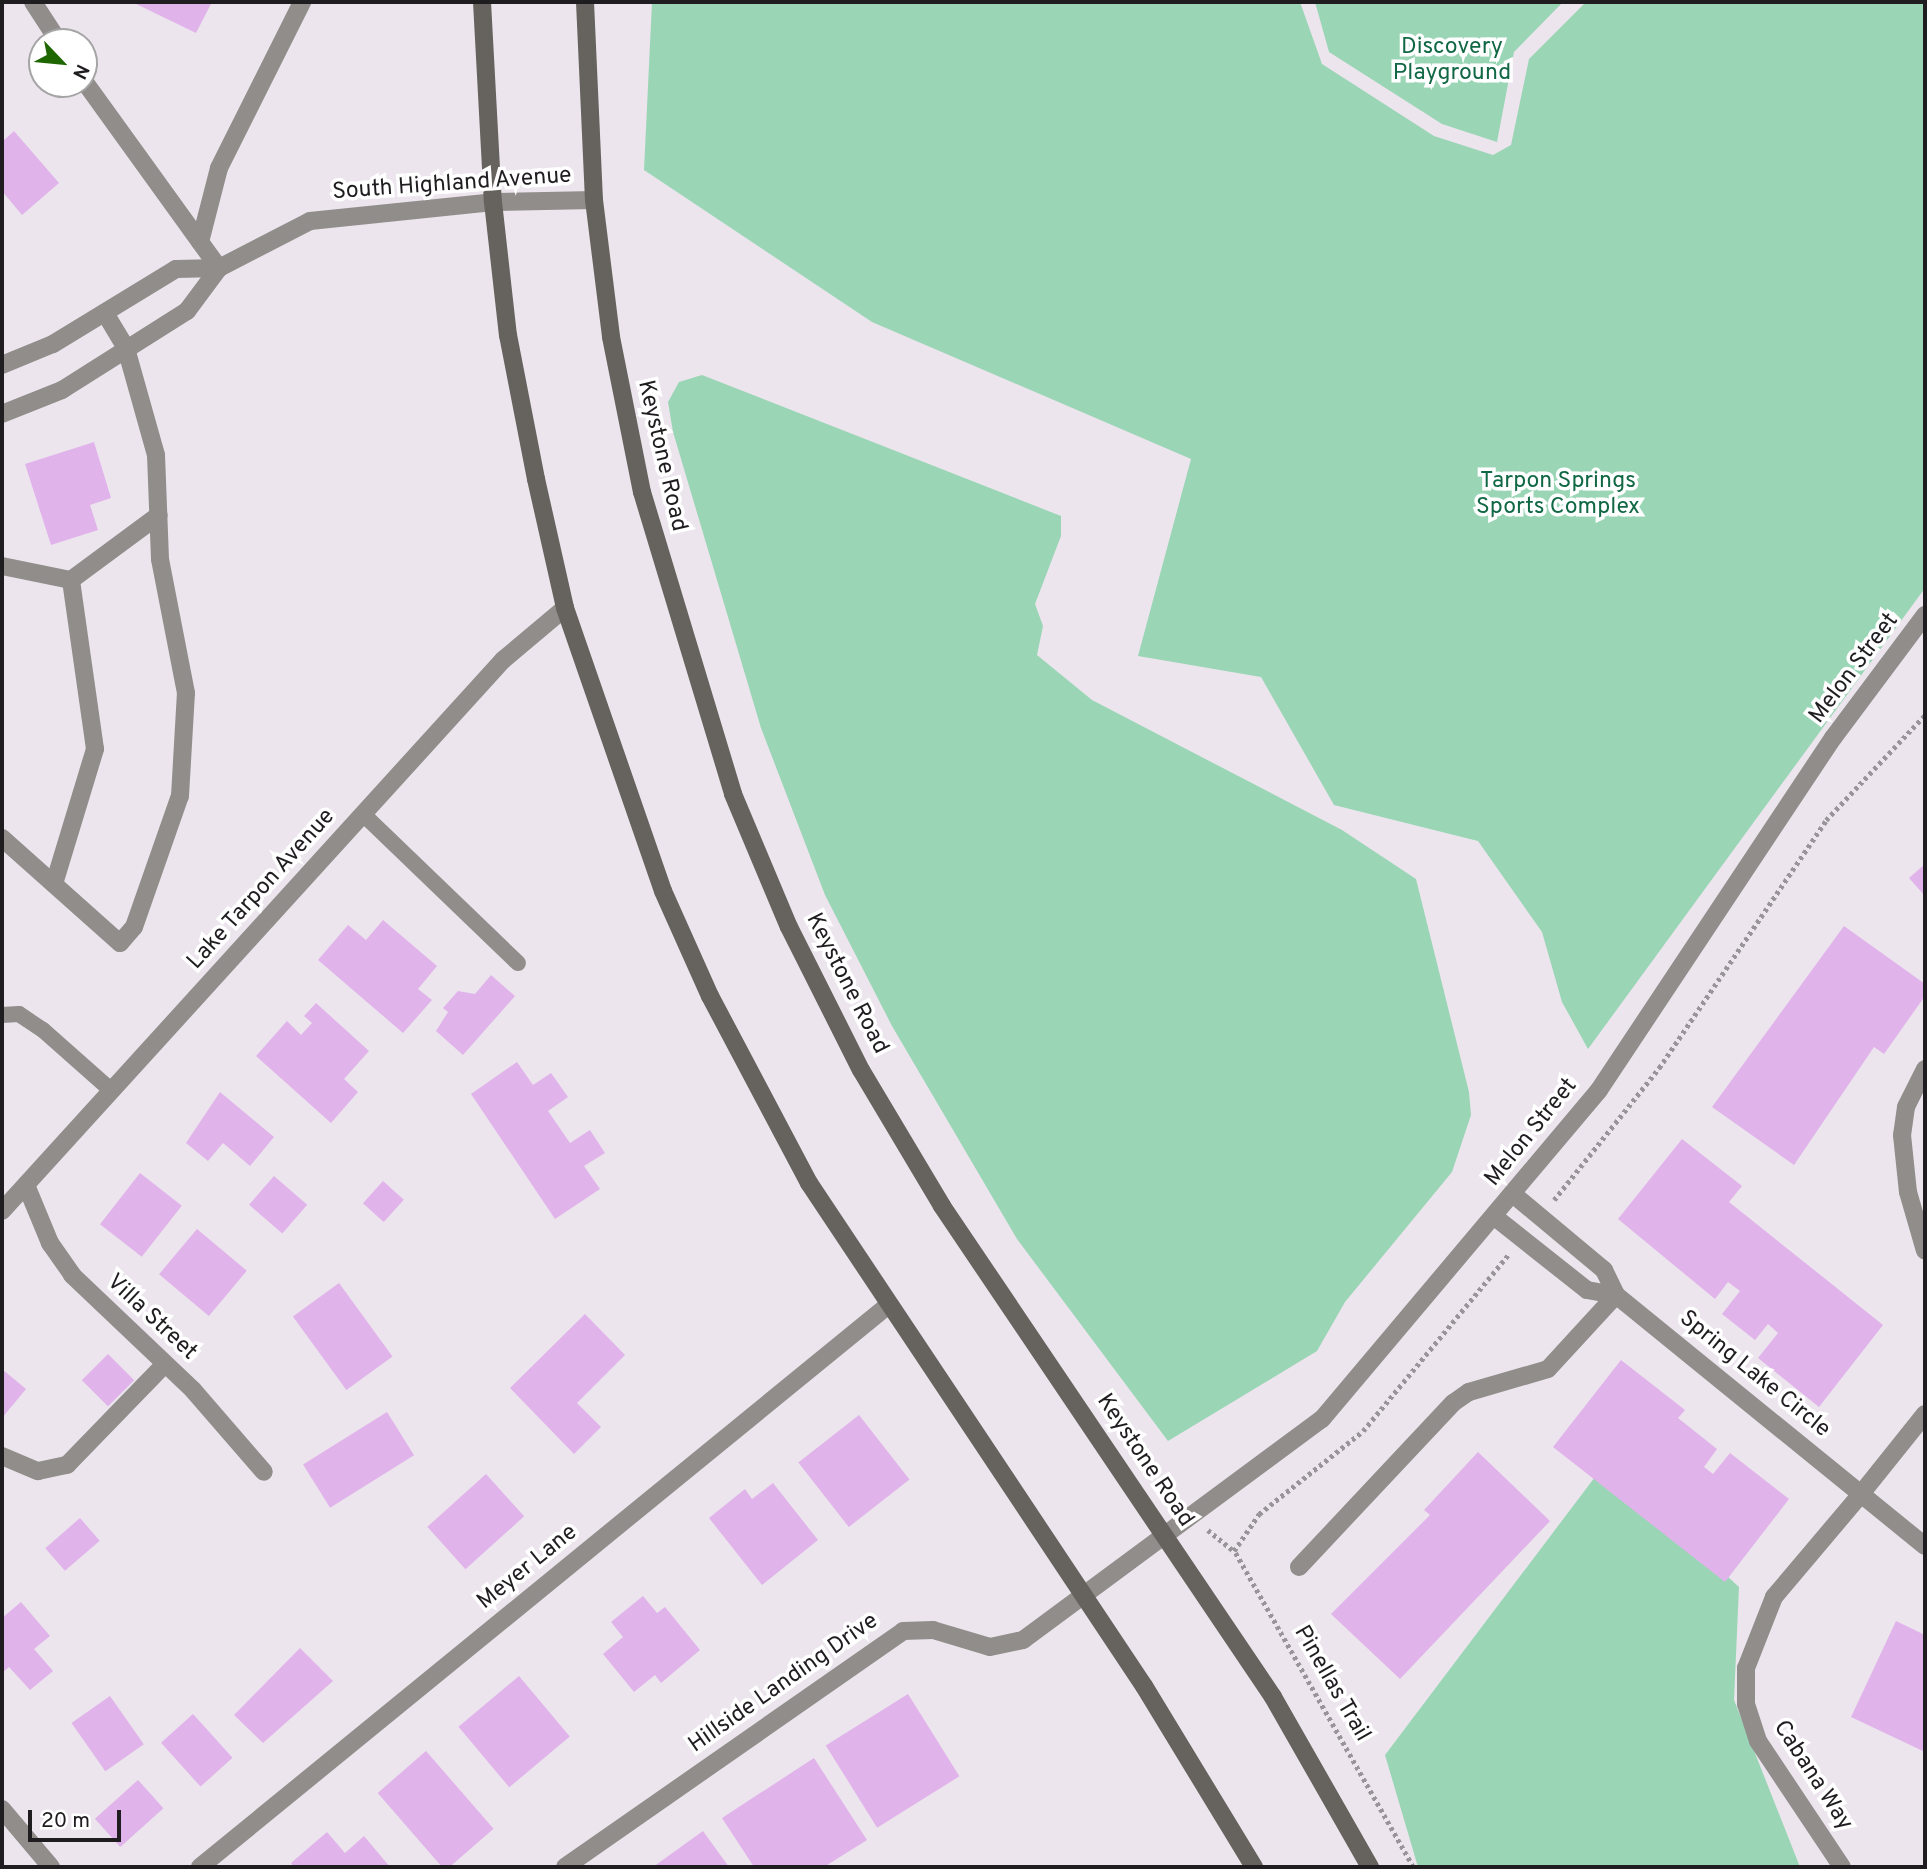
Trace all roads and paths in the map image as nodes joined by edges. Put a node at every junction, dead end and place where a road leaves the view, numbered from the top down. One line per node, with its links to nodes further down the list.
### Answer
1 (33, 2): 5 (street)
2 (302, 2): 9 (street)
3 (482, 2): 8 (main road)
4 (585, 2): 7 (main road, Keystone Road)
5 (50, 28)
6 (96, 98): 9 (street)
7 (594, 200): 8 (street, South Highland Avenue); 41 (main road, Keystone Road)
8 (493, 202): 10 (street, South Highland Avenue); 18 (main road)
9 (200, 242): 10 (street)
10 (219, 268): 11 (street); 12 (street)
11 (105, 313): 12 (street); 13 (street)
12 (126, 348): 14 (street); 15 (street)
13 (2, 365)
14 (2, 414)
15 (159, 515): 17 (street); 22 (street)
16 (2, 566): 17 (street)
17 (71, 580): 22 (street)
18 (565, 608): 20 (street, Lake Tarpon Avenue); 33 (main road)
19 (1925, 615): 28 (street, Melon Street)
20 (363, 814): 23 (lane); 26 (street, Lake Tarpon Avenue)
21 (2, 838): 22 (street)
22 (54, 884)
23 (518, 963)
24 (2, 1015): 26 (lane)
25 (1925, 1069): 31 (street)
26 (112, 1091): 27 (street, Lake Tarpon Avenue)
27 (26, 1185): 29 (street, Lake Tarpon Avenue); 34 (street, Villa Street)
28 (1514, 1195): 30 (street, Melon Street); 32 (street, Spring Lake Circle)
29 (2, 1212)
30 (1496, 1218): 32 (street, Spring Lake Circle); 39 (street, Melon Street)
31 (1925, 1251)
32 (1616, 1295): 38 (street, Spring Lake Circle); 44 (street)
33 (887, 1307): 45 (main road); 48 (street, Meyer Lane)
34 (164, 1365): 36 (street); 37 (street, Villa Street)
35 (1925, 1414): 38 (street)
36 (2, 1456)
37 (264, 1472)
38 (1861, 1494): 42 (street, Spring Lake Circle); 53 (street, Cabana Way)
39 (1195, 1512): 41 (street, Melon Street); 43 (path)
40 (1253, 1520): 43 (path)
41 (1163, 1532): 45 (street, Melon Street); 51 (main road, Keystone Road)
42 (1925, 1546)
43 (1234, 1551): 52 (path, Pinellas Trail)
44 (1298, 1567)
45 (1084, 1596): 49 (street, Hillside Landing Drive); 50 (main road)
46 (2, 1808): 47 (street)
47 (51, 1867)
48 (200, 1867)
49 (565, 1867)
50 (1254, 1867)
51 (1370, 1867)
52 (1413, 1867)
53 (1842, 1867)

